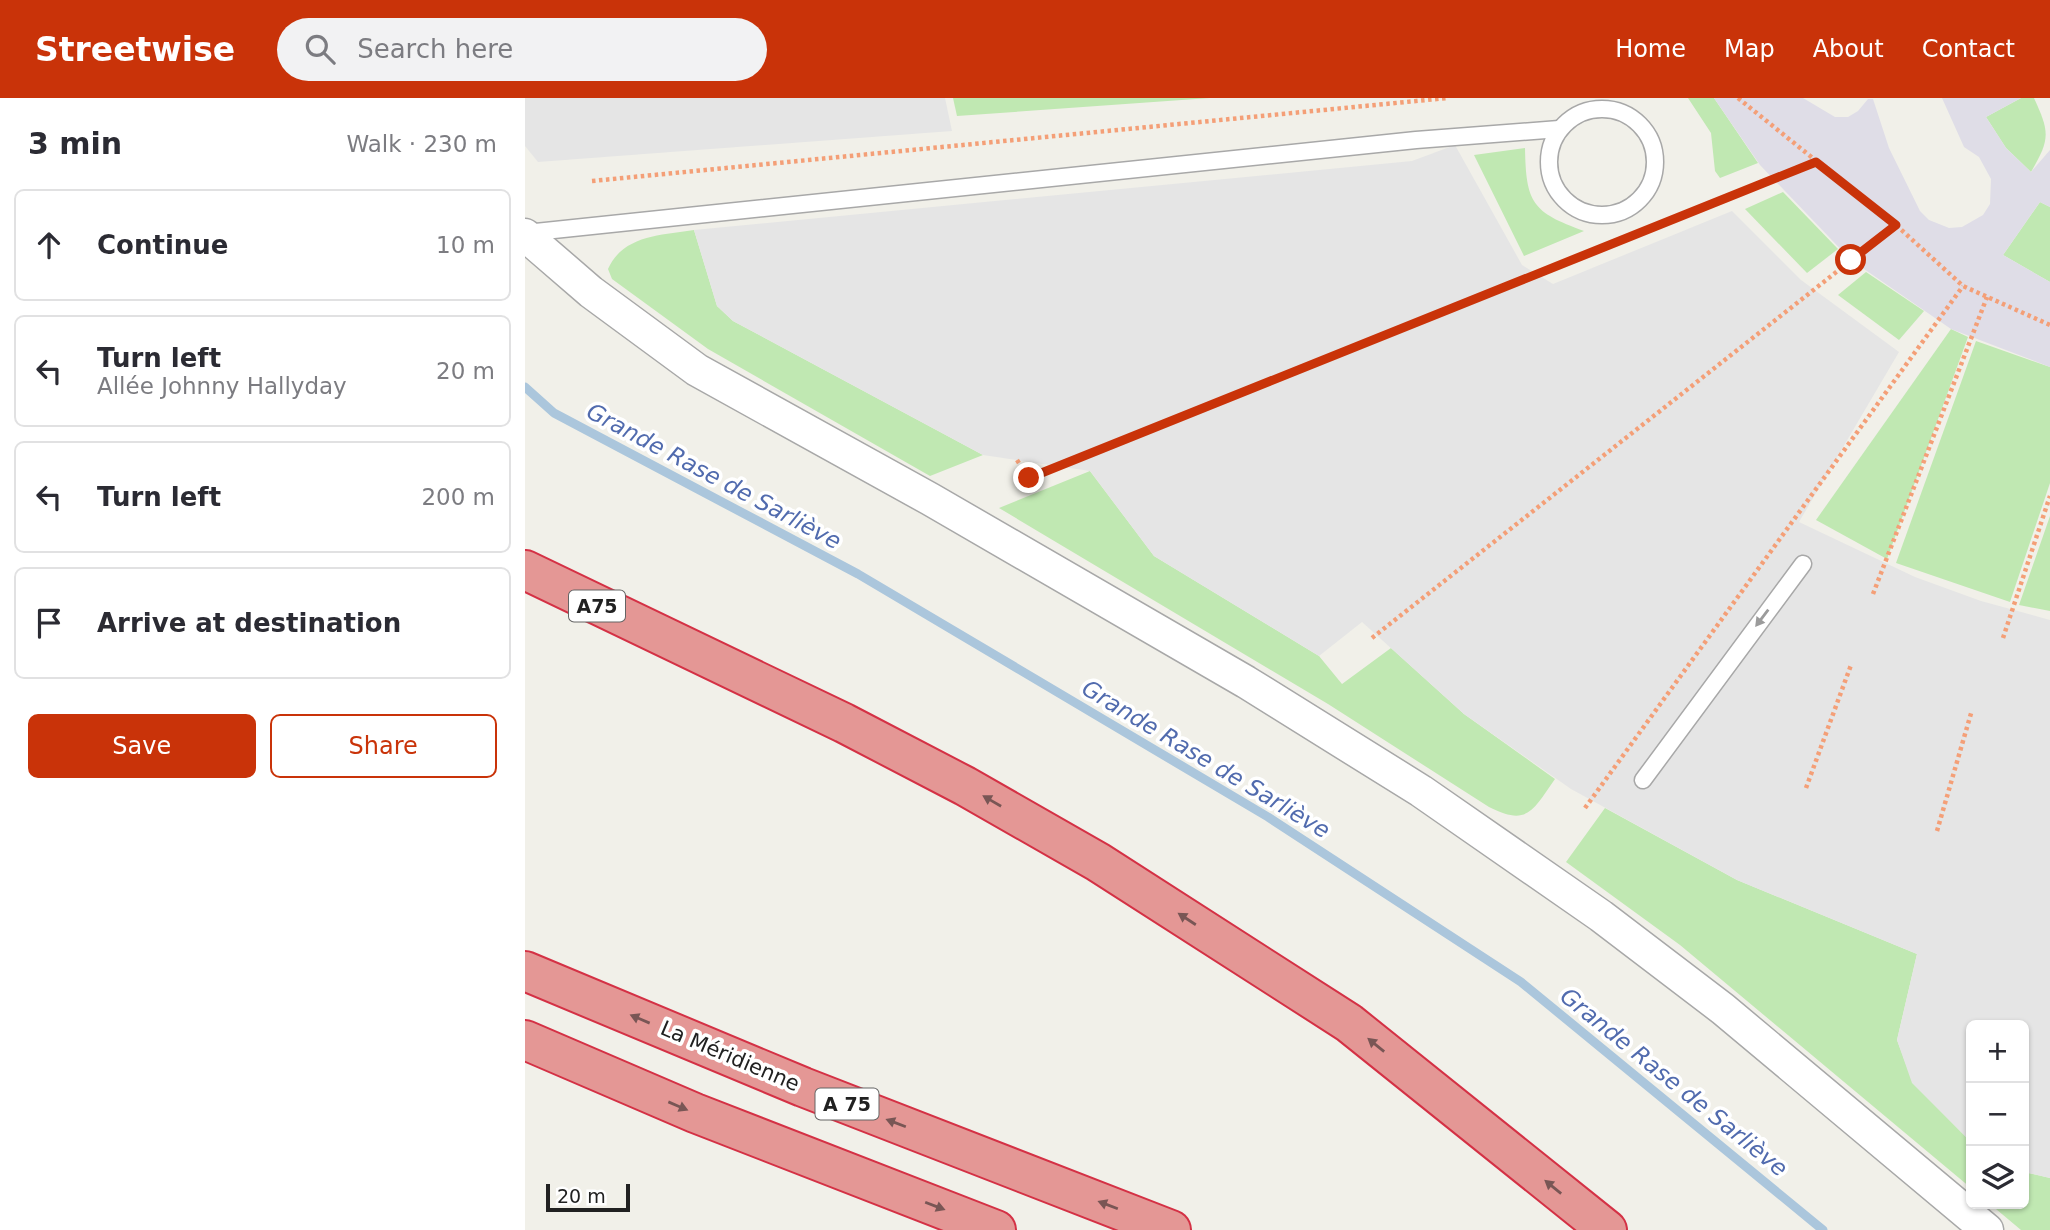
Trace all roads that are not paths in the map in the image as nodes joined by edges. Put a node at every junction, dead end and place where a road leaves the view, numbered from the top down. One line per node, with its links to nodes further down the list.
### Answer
1 (1559, 129): 1 (lane); 2 (lane)
2 (525, 234): 13 (street)
3 (1803, 564): 7 (lane, one-way to 7)
4 (525, 570): 6 (highway, A75)
5 (525, 590): 6 (highway)
6 (669, 642): 12 (highway, one-way to 6)
7 (1643, 780)
8 (525, 971): 11 (highway, La Méridienne / A 75, one-way to 8)
9 (525, 1040): 10 (highway, one-way to 10)
10 (996, 1230)
11 (1171, 1230)
12 (1607, 1230)
13 (1987, 1230)

